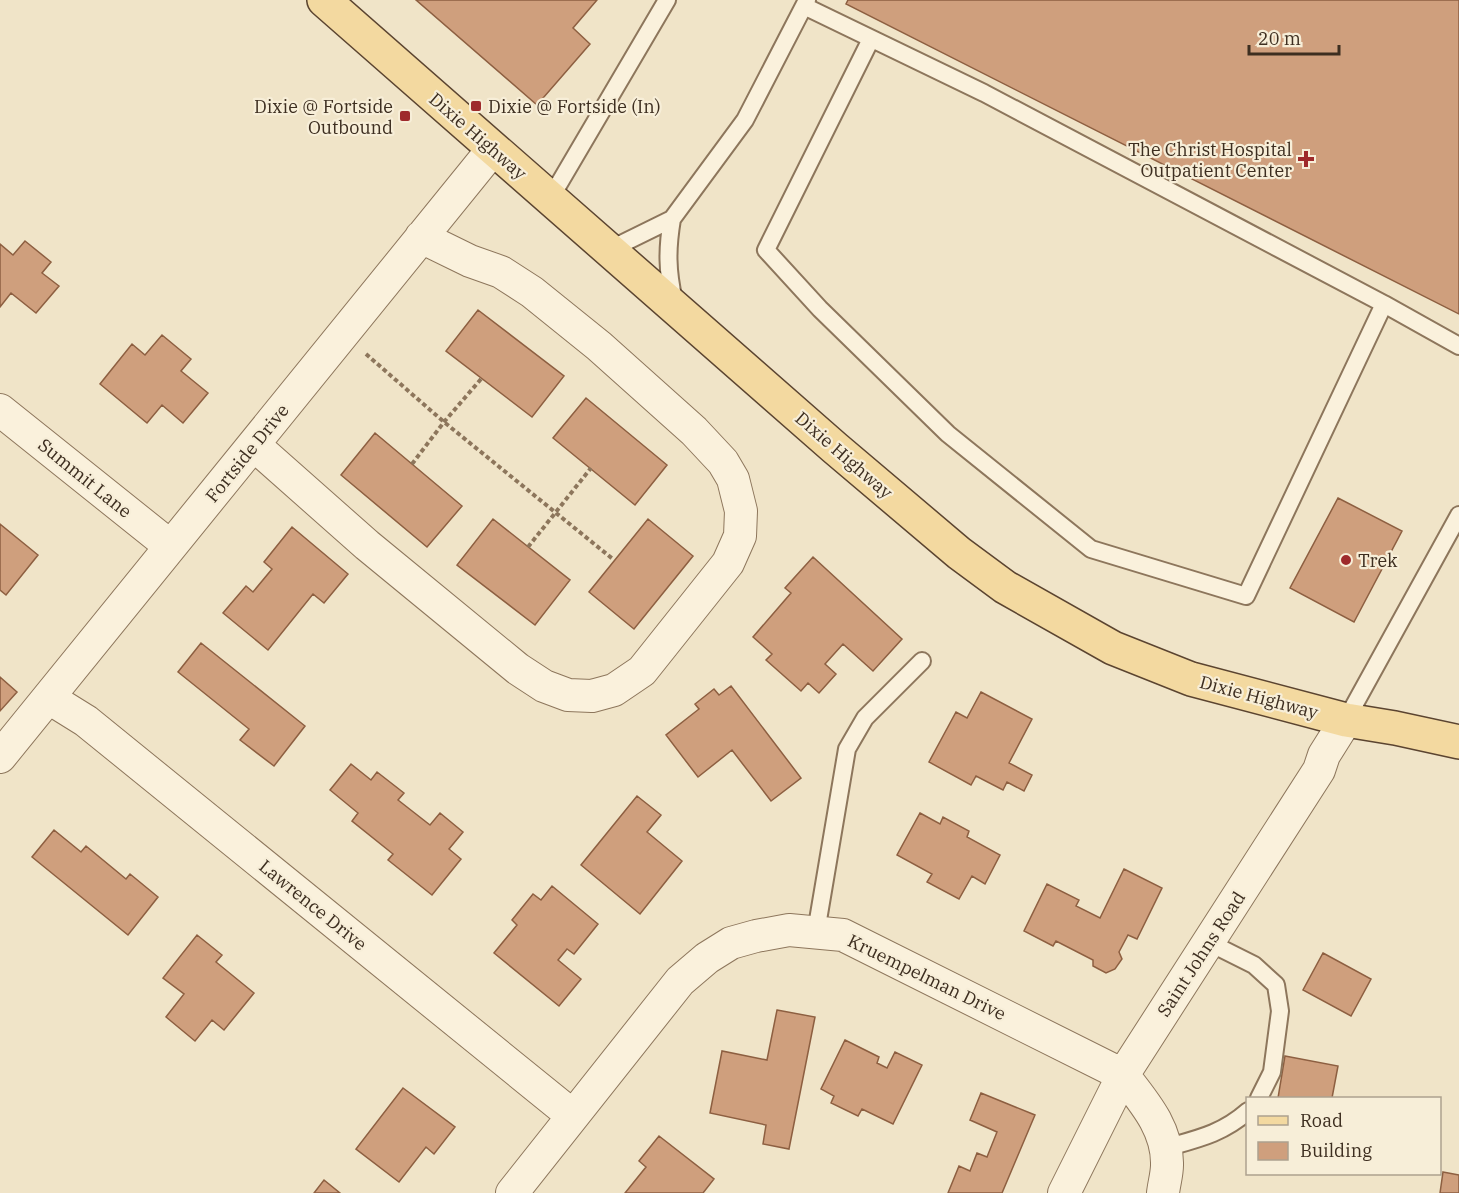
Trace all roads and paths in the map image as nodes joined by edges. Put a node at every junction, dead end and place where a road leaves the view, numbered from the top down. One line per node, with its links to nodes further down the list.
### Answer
1 (324, 0): 5 (main road, Dixie Highway)
2 (667, 0): 6 (lane)
3 (806, 3): 4 (lane); 7 (lane)
4 (871, 39): 10 (lane); 10 (lane)
5 (493, 149): 6 (main road, Dixie Highway); 8 (street, Fortside Drive)
6 (550, 199): 9 (main road, Dixie Highway)
7 (672, 219): 9 (lane); 11 (lane)
8 (420, 237): 12 (street, Fortside Drive); 17 (street)
9 (609, 250): 11 (main road, Dixie Highway)
10 (1384, 304): 13 (lane)
11 (676, 309): 27 (main road, Dixie Highway)
12 (343, 334): 16 (path); 17 (street, Fortside Drive)
13 (1459, 346)
14 (481, 379): 16 (path)
15 (0, 410): 22 (street, Summit Lane)
16 (444, 422): 18 (path); 20 (path)
17 (254, 445): 22 (street, Fortside Drive)
18 (412, 464)
19 (591, 468): 20 (path)
20 (555, 513): 23 (path); 24 (path)
21 (1459, 516): 27 (lane)
22 (170, 546): 26 (street, Fortside Drive)
23 (528, 547)
24 (614, 560)
25 (922, 661): 30 (lane)
26 (49, 698): 29 (street, Fortside Drive); 35 (street, Lawrence Drive)
27 (1346, 720): 28 (main road, Dixie Highway); 31 (street, Saint Johns Road)
28 (1459, 742)
29 (0, 757)
30 (816, 932): 32 (street, Kruempelman Drive); 35 (street, Kruempelman Drive)
31 (1208, 942): 32 (street, Saint Johns Road); 33 (lane)
32 (1123, 1076): 36 (street); 38 (street, Saint Johns Road)
33 (1260, 1097)
34 (1246, 1113): 36 (lane)
35 (573, 1116): 37 (street, Kruempelman Drive)
36 (1165, 1148): 39 (street)
37 (512, 1193)
38 (1064, 1193)
39 (1163, 1193)

